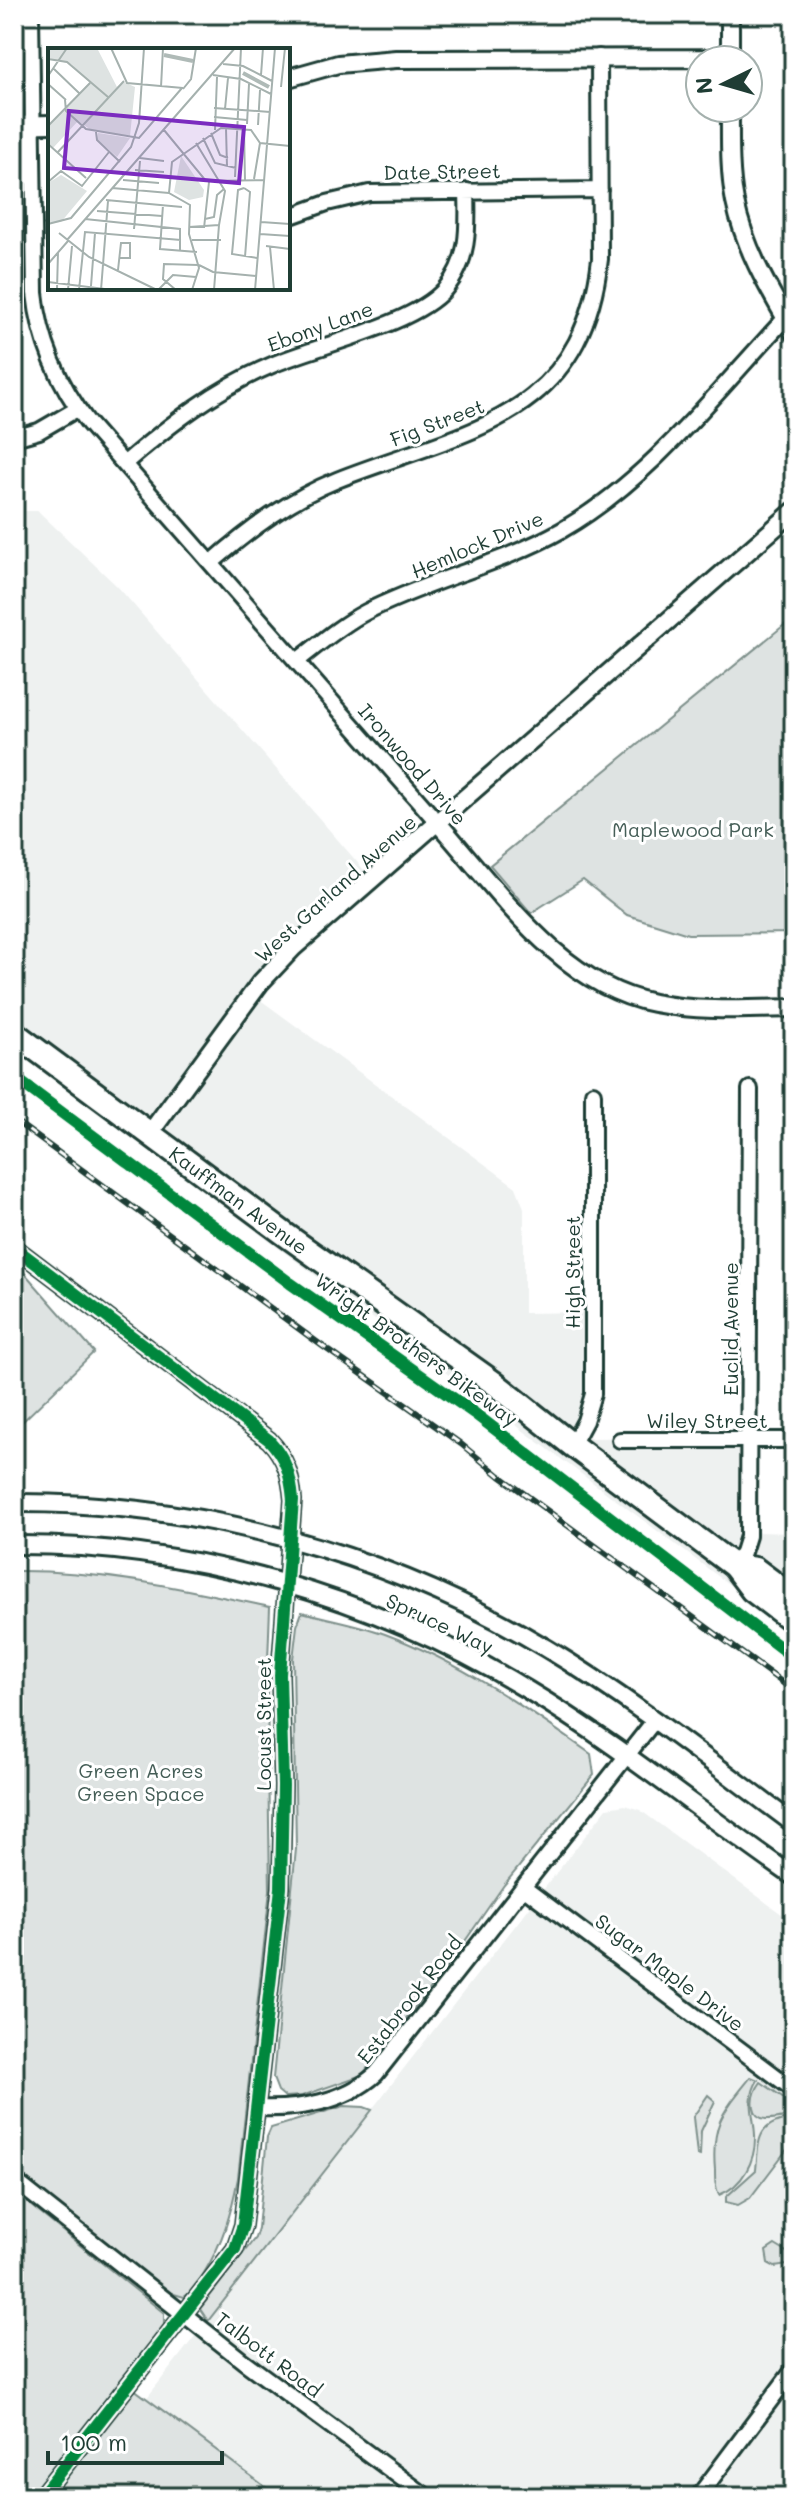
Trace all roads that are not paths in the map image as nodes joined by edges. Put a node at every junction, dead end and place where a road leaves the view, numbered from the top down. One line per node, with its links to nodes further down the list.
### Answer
1 (31, 14): 7 (street, Ironwood Drive)
2 (730, 14): 3 (street)
3 (730, 44)
4 (599, 57): 5 (street); 6 (street); 11 (street, Fig Street)
5 (684, 58)
6 (290, 77)
7 (32, 124): 8 (street); 10 (street); 14 (street, Ironwood Drive)
8 (48, 124)
9 (730, 124): 15 (street)
10 (14, 125)
11 (600, 190): 12 (street, Date Street); 20 (street, Fig Street)
12 (467, 191): 13 (street, Date Street); 18 (street, Ebony Lane)
13 (290, 216)
14 (42, 256): 16 (street, Ironwood Drive)
15 (791, 320): 21 (street, Hemlock Drive)
16 (77, 409): 17 (street); 18 (street, Ironwood Drive)
17 (14, 438)
18 (124, 464): 20 (street, Ironwood Drive)
19 (794, 511): 22 (street, West Garland Avenue)
20 (211, 563): 21 (street, Ironwood Drive)
21 (297, 661): 22 (street, Ironwood Drive)
22 (438, 823): 23 (street, Ironwood Drive); 27 (street, West Garland Avenue)
23 (794, 1008)
24 (14, 1033): 27 (main road, Kauffman Avenue)
25 (750, 1089): 29 (street, Euclid Avenue)
26 (593, 1093): 32 (street, High Street)
27 (150, 1133): 32 (main road, Kauffman Avenue)
28 (14, 1247): 34 (street, Locust Street)
29 (749, 1439): 30 (street, Wiley Street); 31 (street, Wiley Street); 36 (street, Euclid Avenue)
30 (620, 1440)
31 (794, 1440)
32 (572, 1445): 36 (main road, Kauffman Avenue)
33 (14, 1503): 34 (street, Spruce Way)
34 (291, 1538): 37 (street, Locust Street); 40 (street, Spruce Way)
35 (14, 1545): 37 (street, Spruce Way)
36 (734, 1566): 38 (main road, Kauffman Avenue); 39 (main road, Kauffman Avenue)
37 (287, 1585): 41 (street, Spruce Way); 46 (street, Locust Street)
38 (794, 1598)
39 (794, 1622)
40 (654, 1721): 41 (street, Estabrook Road); 42 (street, Spruce Way)
41 (627, 1756): 43 (street, Spruce Way); 44 (street, Estabrook Road)
42 (794, 1824)
43 (794, 1877)
44 (523, 1887): 45 (street, Sugar Maple Drive); 46 (street, Estabrook Road)
45 (794, 2090)
46 (257, 2108): 48 (street, Locust Street)
47 (14, 2180): 48 (street, Talbott Road)
48 (184, 2315): 50 (street); 51 (street, Talbott Road)
49 (794, 2369): 52 (street)
50 (40, 2497)
51 (427, 2497)
52 (698, 2497)

